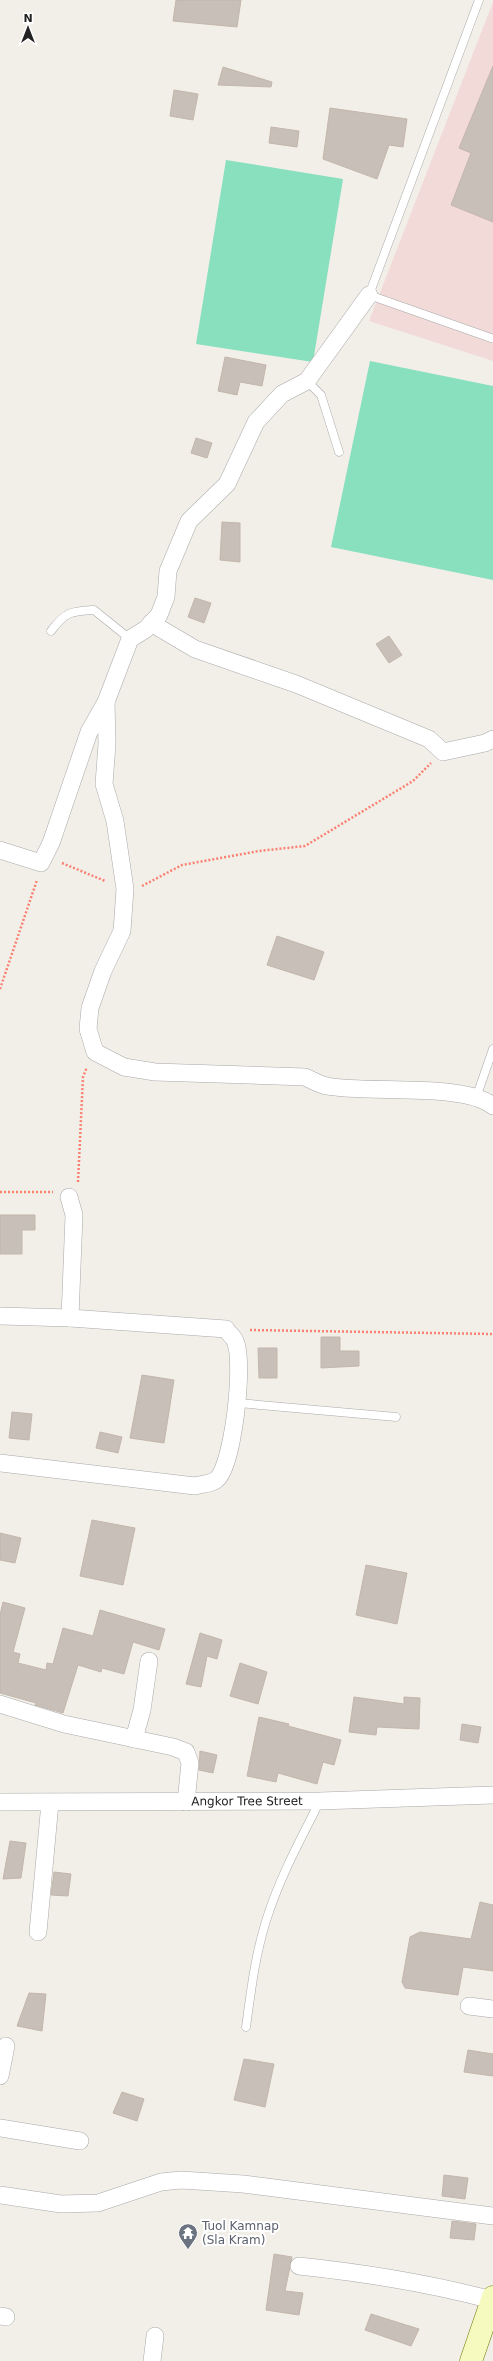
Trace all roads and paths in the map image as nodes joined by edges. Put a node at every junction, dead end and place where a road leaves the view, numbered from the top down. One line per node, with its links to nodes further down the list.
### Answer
1 (479, 0): 2 (lane)
2 (369, 295): 3 (lane); 4 (street)
3 (490, 338)
4 (307, 381): 5 (lane); 6 (street)
5 (339, 452)
6 (151, 623): 8 (street); 11 (street)
7 (51, 631): 8 (lane)
8 (130, 639): 9 (street)
9 (106, 702): 13 (street); 14 (street)
10 (493, 739): 11 (street)
11 (443, 752): 14 (path)
12 (0, 850): 13 (street)
13 (43, 859): 14 (path); 15 (path)
14 (125, 889): 17 (street)
15 (0, 989)
16 (493, 1049): 18 (lane)
17 (95, 1052): 18 (street); 21 (path)
18 (476, 1098): 19 (street)
19 (493, 1106)
20 (0, 1192): 21 (path)
21 (69, 1197): 23 (street)
22 (0, 1316): 23 (street)
23 (70, 1318): 24 (street)
24 (226, 1330): 25 (path); 26 (street)
25 (493, 1334)
26 (238, 1403): 27 (lane); 28 (street)
27 (396, 1417)
28 (0, 1463)
29 (149, 1661): 31 (street)
30 (0, 1704): 31 (street)
31 (134, 1740): 35 (street)
32 (493, 1795): 33 (street, Angkor Tree Street)
33 (320, 1801): 35 (street, Angkor Tree Street); 40 (lane)
34 (0, 1802): 36 (street, Angkor Tree Street)
35 (186, 1802): 36 (street, Angkor Tree Street)
36 (50, 1803): 37 (street)
37 (38, 1932)
38 (469, 2006): 39 (street)
39 (493, 2009)
40 (246, 2027)
41 (6, 2046): 42 (street)
42 (0, 2076)
43 (0, 2128): 44 (street)
44 (80, 2141)
45 (0, 2195): 46 (street)
46 (493, 2216)
47 (299, 2266): 48 (street)
48 (493, 2298): 51 (street)
49 (154, 2336): 50 (street)
50 (152, 2361)
51 (471, 2361)

